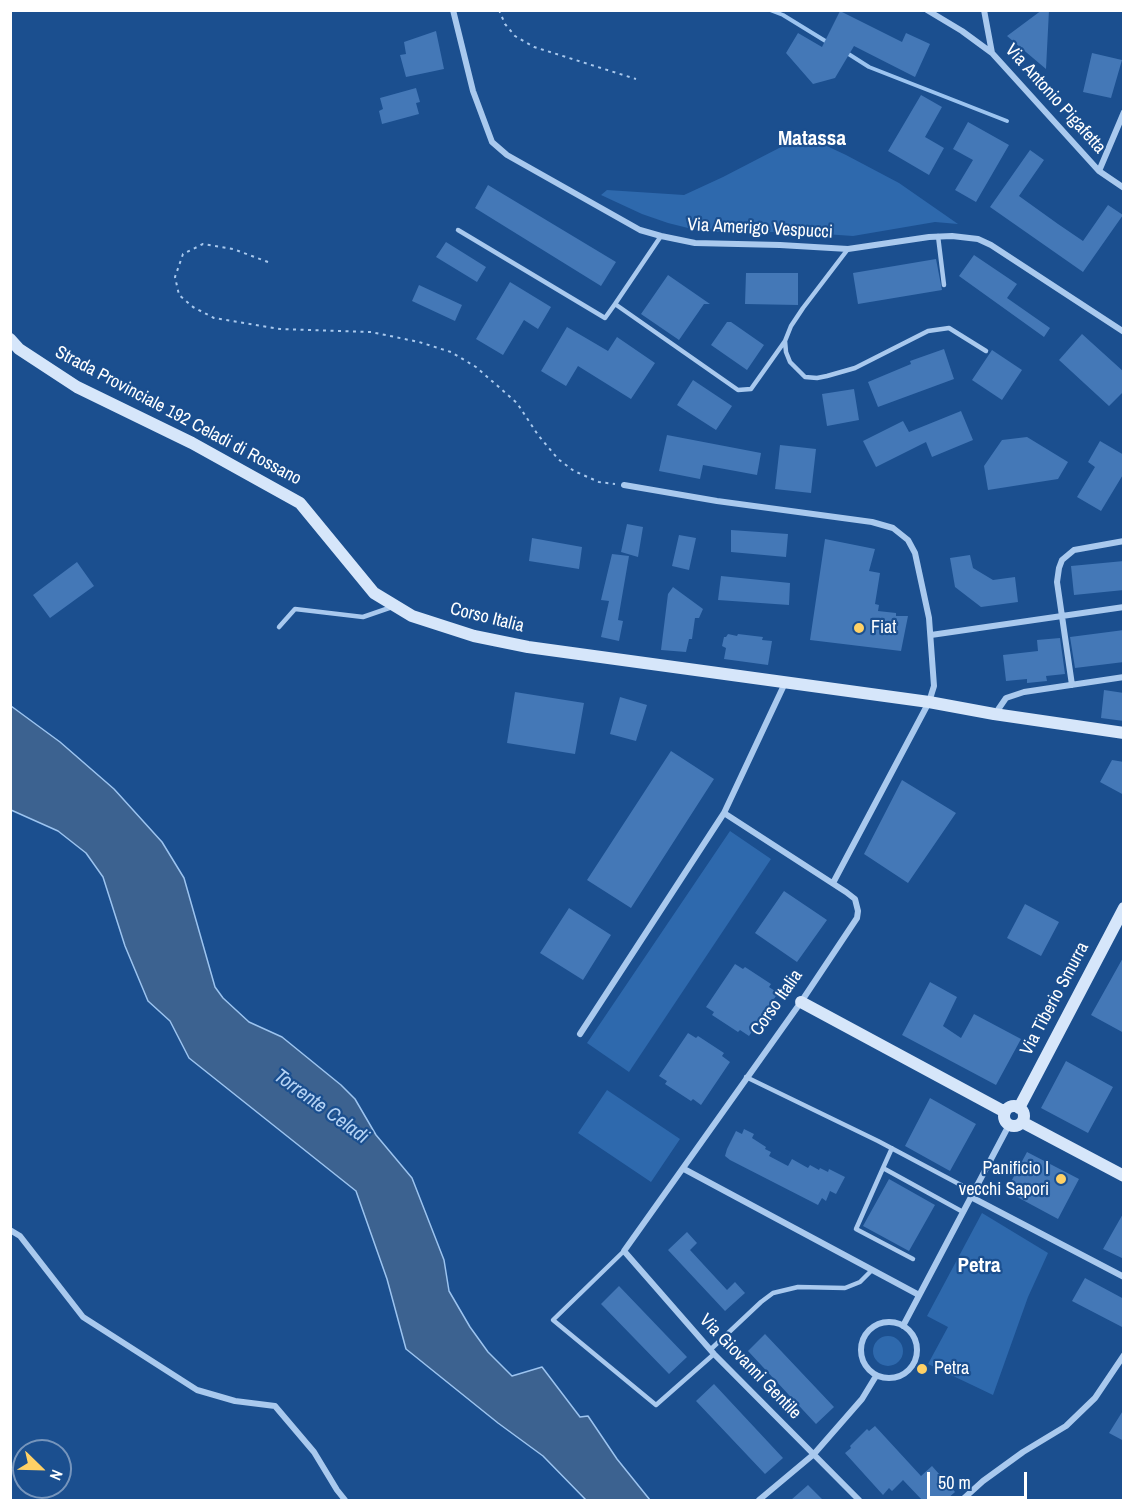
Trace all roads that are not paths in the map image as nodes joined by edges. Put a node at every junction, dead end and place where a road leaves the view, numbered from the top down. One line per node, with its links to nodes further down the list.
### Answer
1 (453, 10): 9 (street, Via Amerigo Vespucci)
2 (927, 10): 4 (street)
3 (984, 10): 4 (street, Via Antonio Pigafetta)
4 (992, 52): 6 (street, Via Antonio Pigafetta)
5 (1124, 112): 6 (street)
6 (1099, 171): 7 (street, Via Antonio Pigafetta)
7 (1124, 188)
8 (458, 230): 13 (lane)
9 (661, 236): 11 (street, Via Amerigo Vespucci); 13 (lane)
10 (938, 236): 11 (street, Via Amerigo Vespucci); 12 (lane); 14 (street, Via Amerigo Vespucci)
11 (848, 249): 16 (lane)
12 (944, 285)
13 (615, 304): 16 (lane)
14 (1124, 332)
15 (10, 339): 19 (street, Strada Provinciale 192 Celadi di Rossano)
16 (785, 341): 17 (lane)
17 (986, 351)
18 (624, 485): 25 (street)
19 (300, 503): 21 (street, Corso Italia)
20 (1124, 541): 23 (street)
21 (395, 606): 24 (lane); 27 (street, Corso Italia)
22 (1124, 607): 23 (street)
23 (1062, 615): 25 (street); 28 (street)
24 (279, 627)
25 (932, 635): 29 (street)
26 (1124, 677): 28 (street)
27 (784, 683): 29 (street, Corso Italia); 32 (street)
28 (1072, 685): 30 (street)
29 (929, 702): 30 (street, Corso Italia); 33 (street)
30 (994, 714): 31 (street, Corso Italia)
31 (1124, 733)
32 (724, 813): 33 (street, Corso Italia); 36 (street)
33 (833, 883): 35 (street, Corso Italia)
34 (1124, 908): 38 (street, Via Tiberio Smurra)
35 (801, 1002): 37 (street, Corso Italia); 39 (street)
36 (580, 1034)
37 (746, 1077): 42 (lane); 44 (street, Corso Italia)
38 (1019, 1108): 39 (street); 40 (street)
39 (1005, 1112): 41 (street)
40 (1022, 1122): 41 (street); 45 (street)
41 (1009, 1125): 46 (street)
42 (892, 1148): 43 (lane); 46 (lane)
43 (883, 1168): 47 (lane); 50 (lane)
44 (684, 1169): 49 (street, Corso Italia); 51 (street)
45 (1124, 1176)
46 (972, 1195): 47 (street); 52 (street)
47 (963, 1212): 53 (street)
48 (10, 1230): 59 (street)
49 (624, 1251): 55 (street, Via Giovanni Gentile); 55 (lane)
50 (913, 1259)
51 (872, 1270): 53 (street); 55 (lane)
52 (1124, 1277)
53 (919, 1295): 54 (street)
54 (903, 1326): 57 (street); 57 (street)
55 (712, 1352): 58 (street, Via Giovanni Gentile)
56 (1124, 1355): 62 (street)
57 (876, 1376): 58 (street)
58 (814, 1454): 60 (street); 61 (street, Via Giovanni Gentile)
59 (345, 1500)
60 (759, 1500)
61 (859, 1500)
62 (962, 1500)

